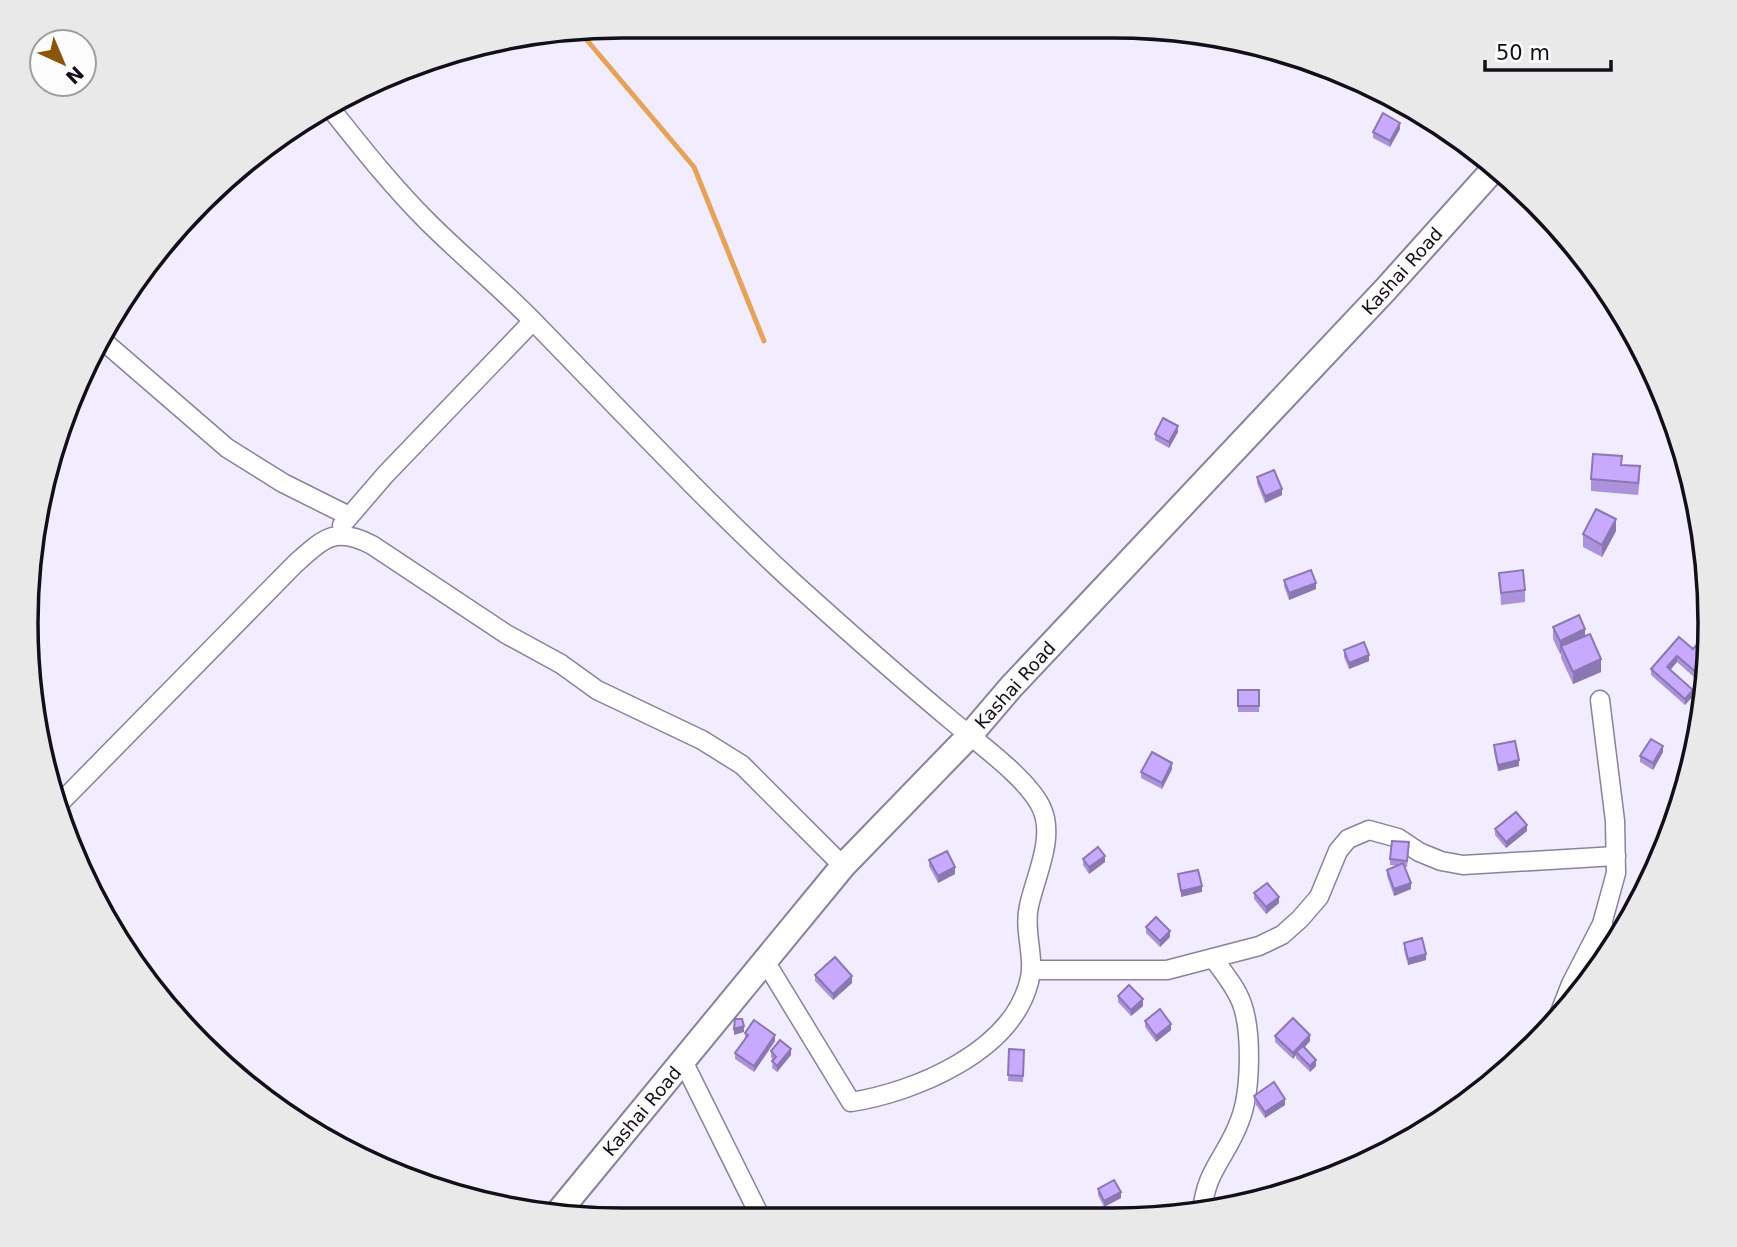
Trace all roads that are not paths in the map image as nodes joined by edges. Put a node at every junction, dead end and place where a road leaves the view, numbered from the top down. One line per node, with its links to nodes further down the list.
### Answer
1 (335, 115): 3 (street)
2 (1488, 175): 8 (street, Kashai Road)
3 (533, 321): 5 (street); 8 (street)
4 (109, 346): 5 (street)
5 (349, 516): 6 (street)
6 (337, 534): 9 (street); 11 (street)
7 (1600, 700): 10 (street)
8 (970, 735): 11 (street, Kashai Road); 16 (street)
9 (65, 797)
10 (1616, 856): 12 (street); 14 (street)
11 (842, 866): 15 (street, Kashai Road)
12 (1602, 924): 13 (street); 17 (street)
13 (1608, 935)
14 (1213, 958): 16 (street); 19 (street)
15 (765, 961): 16 (street); 18 (street, Kashai Road)
16 (1032, 970)
17 (1568, 992)
18 (683, 1061): 20 (street, Kashai Road); 21 (street)
19 (1204, 1201)
20 (564, 1205)
21 (756, 1208)

